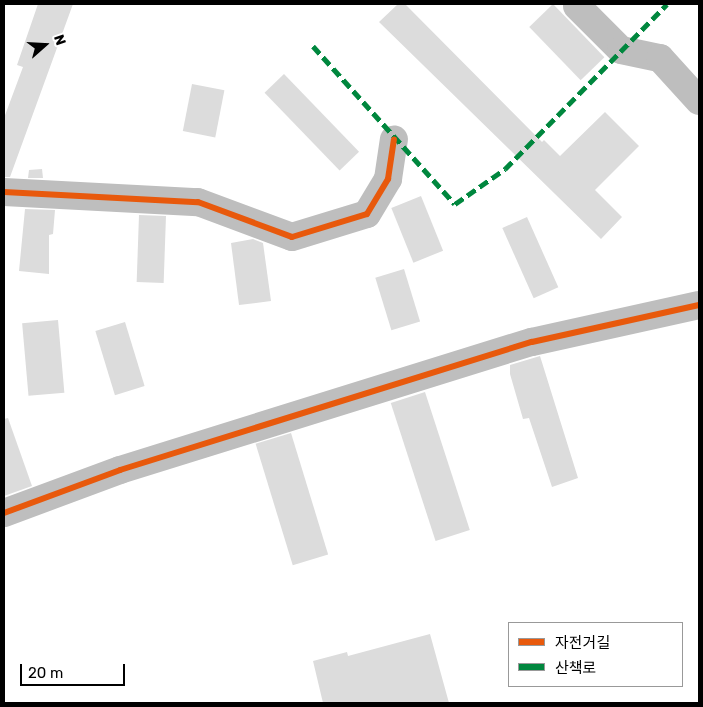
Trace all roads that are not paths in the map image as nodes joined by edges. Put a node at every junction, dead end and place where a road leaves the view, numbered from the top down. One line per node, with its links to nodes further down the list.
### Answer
1 (577, 6): 2 (street)
2 (699, 101)
3 (394, 139): 4 (street)
4 (4, 192)
5 (699, 305): 6 (street)
6 (4, 513)

